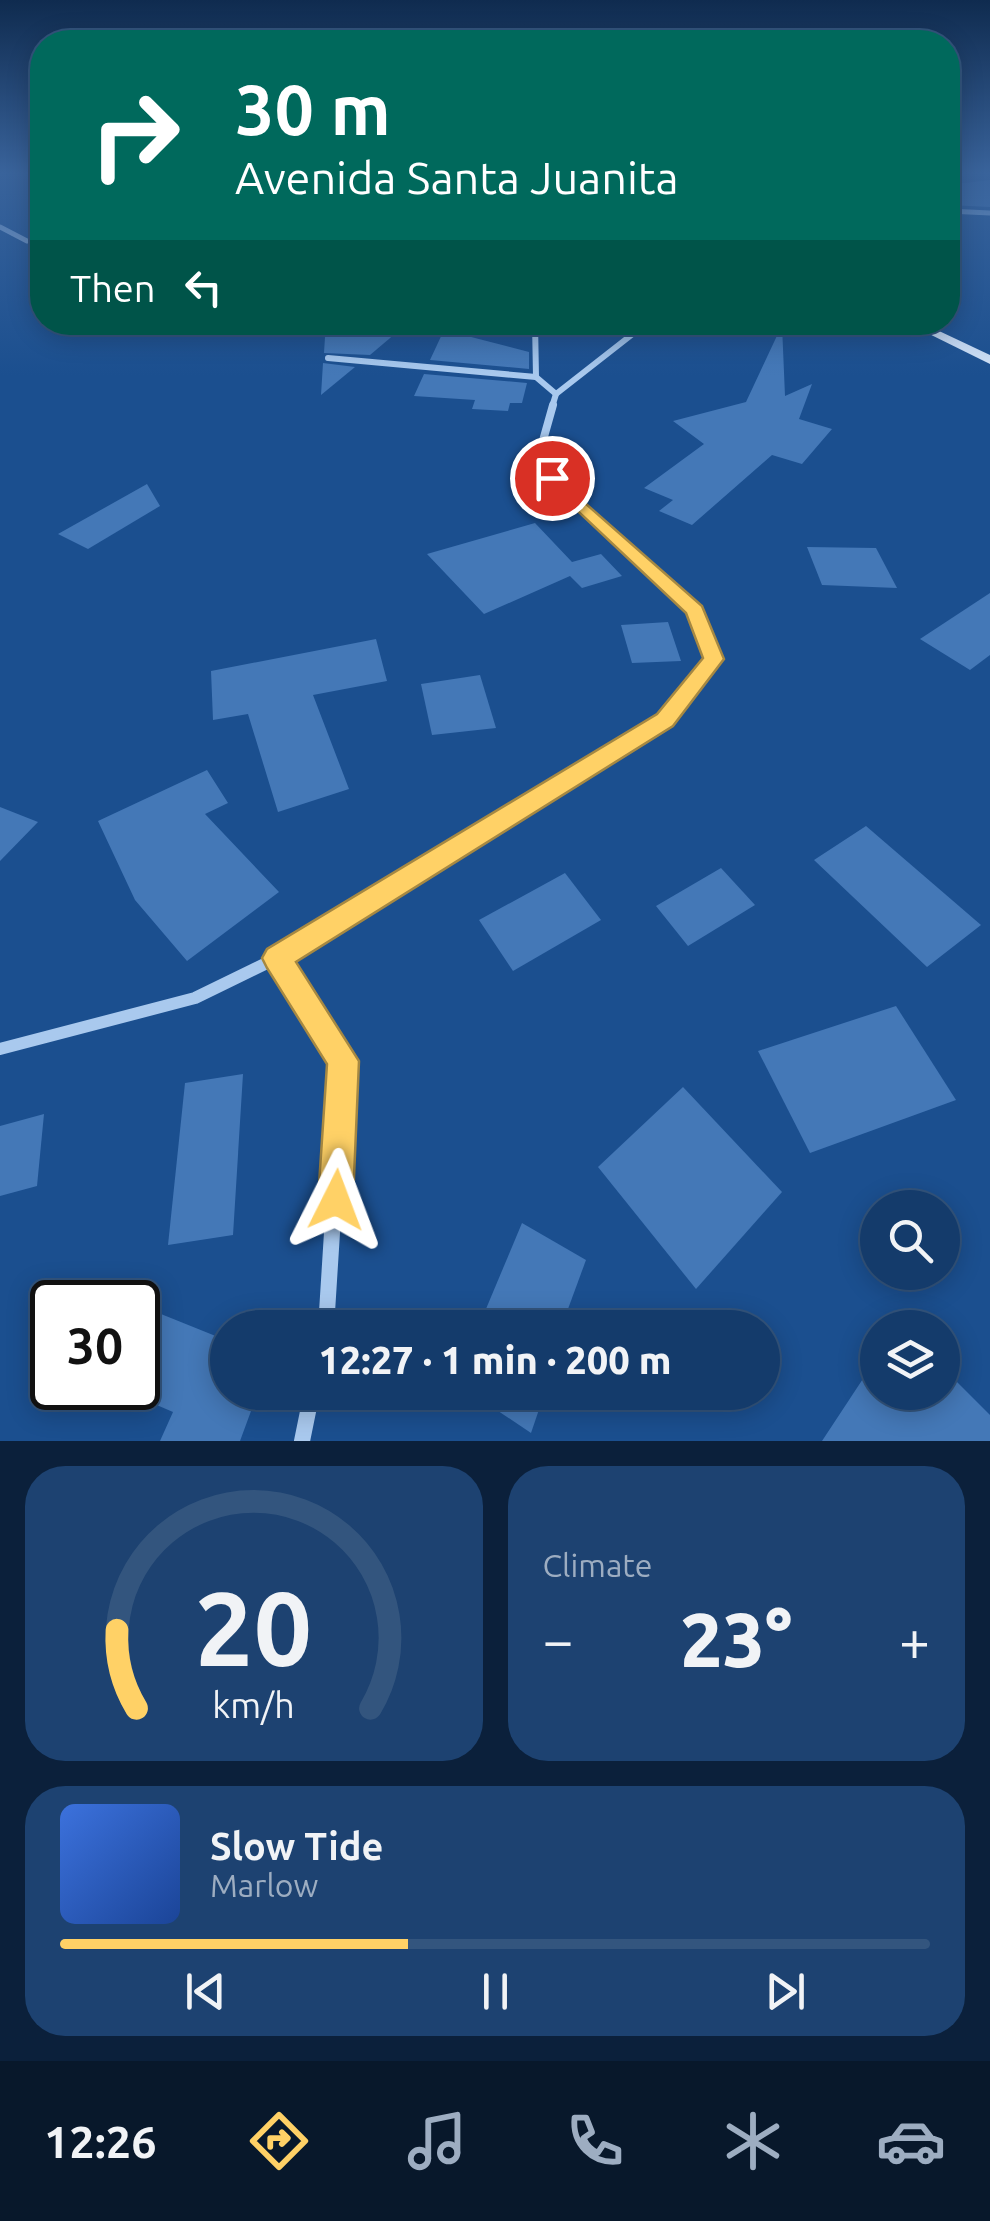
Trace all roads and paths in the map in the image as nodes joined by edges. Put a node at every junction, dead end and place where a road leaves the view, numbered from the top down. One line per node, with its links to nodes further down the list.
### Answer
1 (535, 335): 6 (street)
2 (631, 335): 7 (street)
3 (937, 335): 5 (street)
4 (328, 358): 6 (street)
5 (990, 360)
6 (536, 377): 7 (street)
7 (556, 394): 8 (street)
8 (277, 958): 9 (street); 10 (street)
9 (0, 1049)
10 (329, 1310)
11 (308, 1410): 12 (street)
12 (302, 1441)

